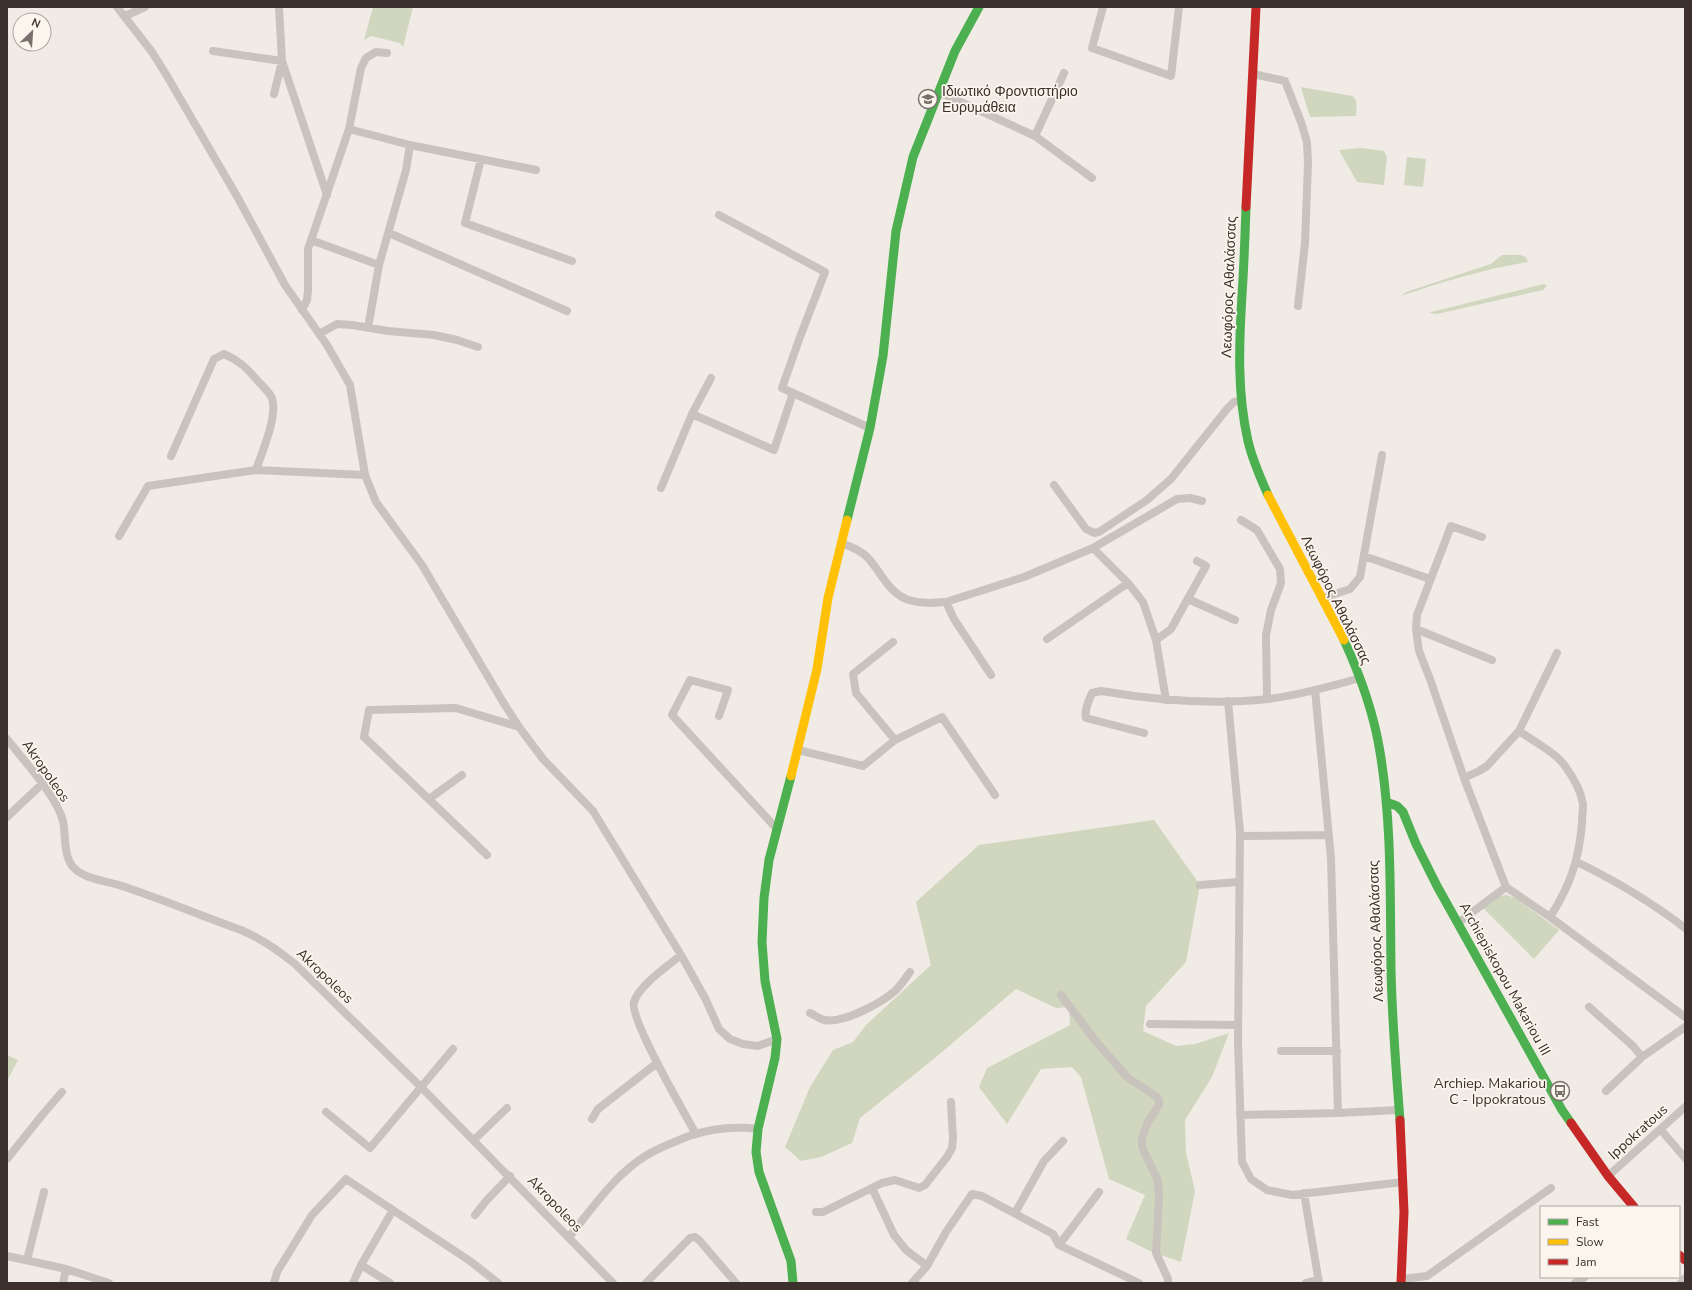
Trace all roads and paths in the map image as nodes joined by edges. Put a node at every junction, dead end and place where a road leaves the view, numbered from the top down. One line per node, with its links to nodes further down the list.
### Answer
1 (117, 7): 8 (street)
2 (145, 7): 8 (street)
3 (279, 7): 11 (street)
4 (979, 7): 14 (street)
5 (1103, 7): 6 (street)
6 (1179, 7)
7 (1256, 7): 13 (street, Λεωφόρος Αθαλάσσας)
8 (125, 16): 29 (street)
9 (213, 51): 11 (street)
10 (388, 53): 16 (street)
11 (282, 61): 15 (street); 22 (street)
12 (1064, 74): 17 (street)
13 (1253, 74): 28 (street); 36 (street, Λεωφόρος Αθαλάσσας)
14 (939, 92): 17 (street); 38 (street)
15 (274, 94)
16 (349, 129): 18 (street); 22 (street)
17 (1035, 136): 21 (street)
18 (410, 144): 19 (street); 24 (street)
19 (481, 159): 20 (street); 26 (street)
20 (536, 170)
21 (1092, 178)
22 (327, 195): 25 (street)
23 (719, 214): 35 (street)
24 (389, 233): 27 (street); 30 (street)
25 (311, 240): 27 (street); 29 (street)
26 (572, 261)
27 (379, 265): 31 (street)
28 (1298, 306)
29 (302, 310): 32 (street)
30 (567, 311)
31 (368, 328): 32 (street); 33 (street)
32 (319, 334): 42 (street)
33 (478, 347)
34 (711, 378): 37 (street)
35 (793, 393): 37 (street); 38 (street)
36 (1241, 400): 43 (street); 56 (street, Λεωφόρος Αθαλάσσας)
37 (692, 414): 44 (street)
38 (870, 428): 49 (street)
39 (1382, 455): 51 (street)
40 (171, 456): 41 (street)
41 (256, 470): 42 (street); 47 (street)
42 (365, 475): 72 (street)
43 (1054, 485)
44 (661, 488)
45 (1202, 501): 50 (street)
46 (1241, 520): 68 (street)
47 (119, 536)
48 (1482, 537): 53 (street)
49 (841, 543): 57 (street); 77 (street)
50 (1093, 548): 54 (street); 57 (street)
51 (1364, 556): 53 (street); 56 (street)
52 (1196, 561): 55 (street)
53 (1430, 579): 59 (street)
54 (1128, 583): 60 (street); 61 (street)
55 (1188, 598): 58 (street); 61 (street)
56 (1324, 598): 66 (street, Λεωφόρος Αθαλάσσας)
57 (946, 602): 65 (street)
58 (1235, 620)
59 (1416, 629): 64 (street); 79 (street)
60 (1047, 639)
61 (1156, 640): 69 (street)
62 (893, 642): 76 (street)
63 (1557, 653): 73 (street)
64 (1492, 660)
65 (991, 675)
66 (1360, 678): 67 (street); 83 (street, Λεωφόρος Αθαλάσσας)
67 (1315, 690): 68 (street); 86 (street)
68 (1267, 699): 70 (street)
69 (1166, 700): 70 (street); 74 (street)
70 (1228, 700): 87 (street)
71 (719, 716): 85 (street)
72 (519, 727): 82 (street); 96 (street)
73 (1519, 732): 79 (street); 89 (street)
74 (1144, 733)
75 (7, 739): 80 (street, Akropoleos)
76 (895, 740): 77 (street); 81 (street)
77 (798, 750): 85 (street)
78 (462, 775): 82 (street)
79 (1464, 778): 92 (street)
80 (42, 784): 84 (street); 111 (street, Akropoleos)
81 (995, 795)
82 (429, 799): 88 (street)
83 (1386, 802): 94 (street, Archiepiskopou Makariou III); 117 (street, Λεωφόρος Αθαλάσσας)
84 (7, 817)
85 (777, 829): 105 (street)
86 (1329, 835): 87 (street); 108 (street)
87 (1240, 836): 90 (street)
88 (487, 855)
89 (1577, 862): 93 (street); 95 (street)
90 (1238, 882): 91 (street); 103 (street)
91 (1200, 885)
92 (1506, 887): 93 (street); 94 (street)
93 (1550, 916): 101 (street)
94 (1458, 923): 130 (street, Archiepiskopou Makariou III)
95 (1685, 928)
96 (681, 955): 105 (street); 110 (street)
97 (910, 972): 100 (street)
98 (1061, 995): 164 (street)
99 (1589, 1007): 109 (street)
100 (810, 1013)
101 (1685, 1017)
102 (1150, 1024): 103 (street)
103 (1238, 1025): 120 (street)
104 (1685, 1027): 109 (street)
105 (776, 1039): 122 (street)
106 (453, 1049): 111 (street)
107 (1281, 1051): 108 (street)
108 (1337, 1051): 119 (street)
109 (1642, 1058): 112 (street)
110 (657, 1063): 121 (street); 124 (street)
111 (421, 1086): 118 (street); 125 (street, Akropoleos)
112 (1606, 1091)
113 (62, 1092): 128 (street)
114 (951, 1102): 132 (street)
115 (1685, 1107): 123 (street, Ippokratous)
116 (507, 1108): 125 (street)
117 (1398, 1110): 119 (street); 131 (street, Λεωφόρος Αθαλάσσας)
118 (326, 1112)
119 (1338, 1113): 120 (street)
120 (1240, 1115): 136 (street)
121 (592, 1119)
122 (758, 1130): 124 (street); 161 (street)
123 (1661, 1130): 127 (street); 130 (street, Ippokratous)
124 (696, 1134): 142 (street)
125 (474, 1140): 129 (street, Akropoleos)
126 (1063, 1141): 140 (street)
127 (1685, 1158)
128 (7, 1159)
129 (510, 1176): 141 (street); 142 (street, Akropoleos)
130 (1608, 1176): 137 (street, Archiepiskopou Makariou III)
131 (1403, 1182): 136 (street); 150 (street, Λεωφόρος Αθαλάσσας)
132 (872, 1188): 139 (street); 147 (street)
133 (1551, 1188): 150 (street)
134 (44, 1192): 145 (street)
135 (1099, 1192): 143 (street)
136 (1304, 1193): 151 (street)
137 (1633, 1206)
138 (393, 1210): 146 (street); 154 (street); 157 (street)
139 (816, 1212)
140 (1015, 1214): 143 (street); 147 (street)
141 (475, 1215)
142 (569, 1238): 158 (street, Akropoleos)
143 (1059, 1245): 163 (street)
144 (7, 1256): 145 (street)
145 (27, 1260): 148 (street)
146 (361, 1265): 155 (street); 156 (street)
147 (927, 1266): 162 (street)
148 (66, 1269): 152 (street); 153 (street)
149 (1685, 1278): 166 (street)
150 (1402, 1281)
151 (1318, 1282): 165 (street)
152 (63, 1283)
153 (109, 1283)
154 (274, 1283)
155 (353, 1283)
156 (390, 1283)
157 (498, 1283)
158 (613, 1283)
159 (646, 1283): 160 (street)
160 (736, 1283)
161 (794, 1283)
162 (912, 1283)
163 (1139, 1283)
164 (1168, 1283)
165 (1306, 1283)
166 (1681, 1283)

